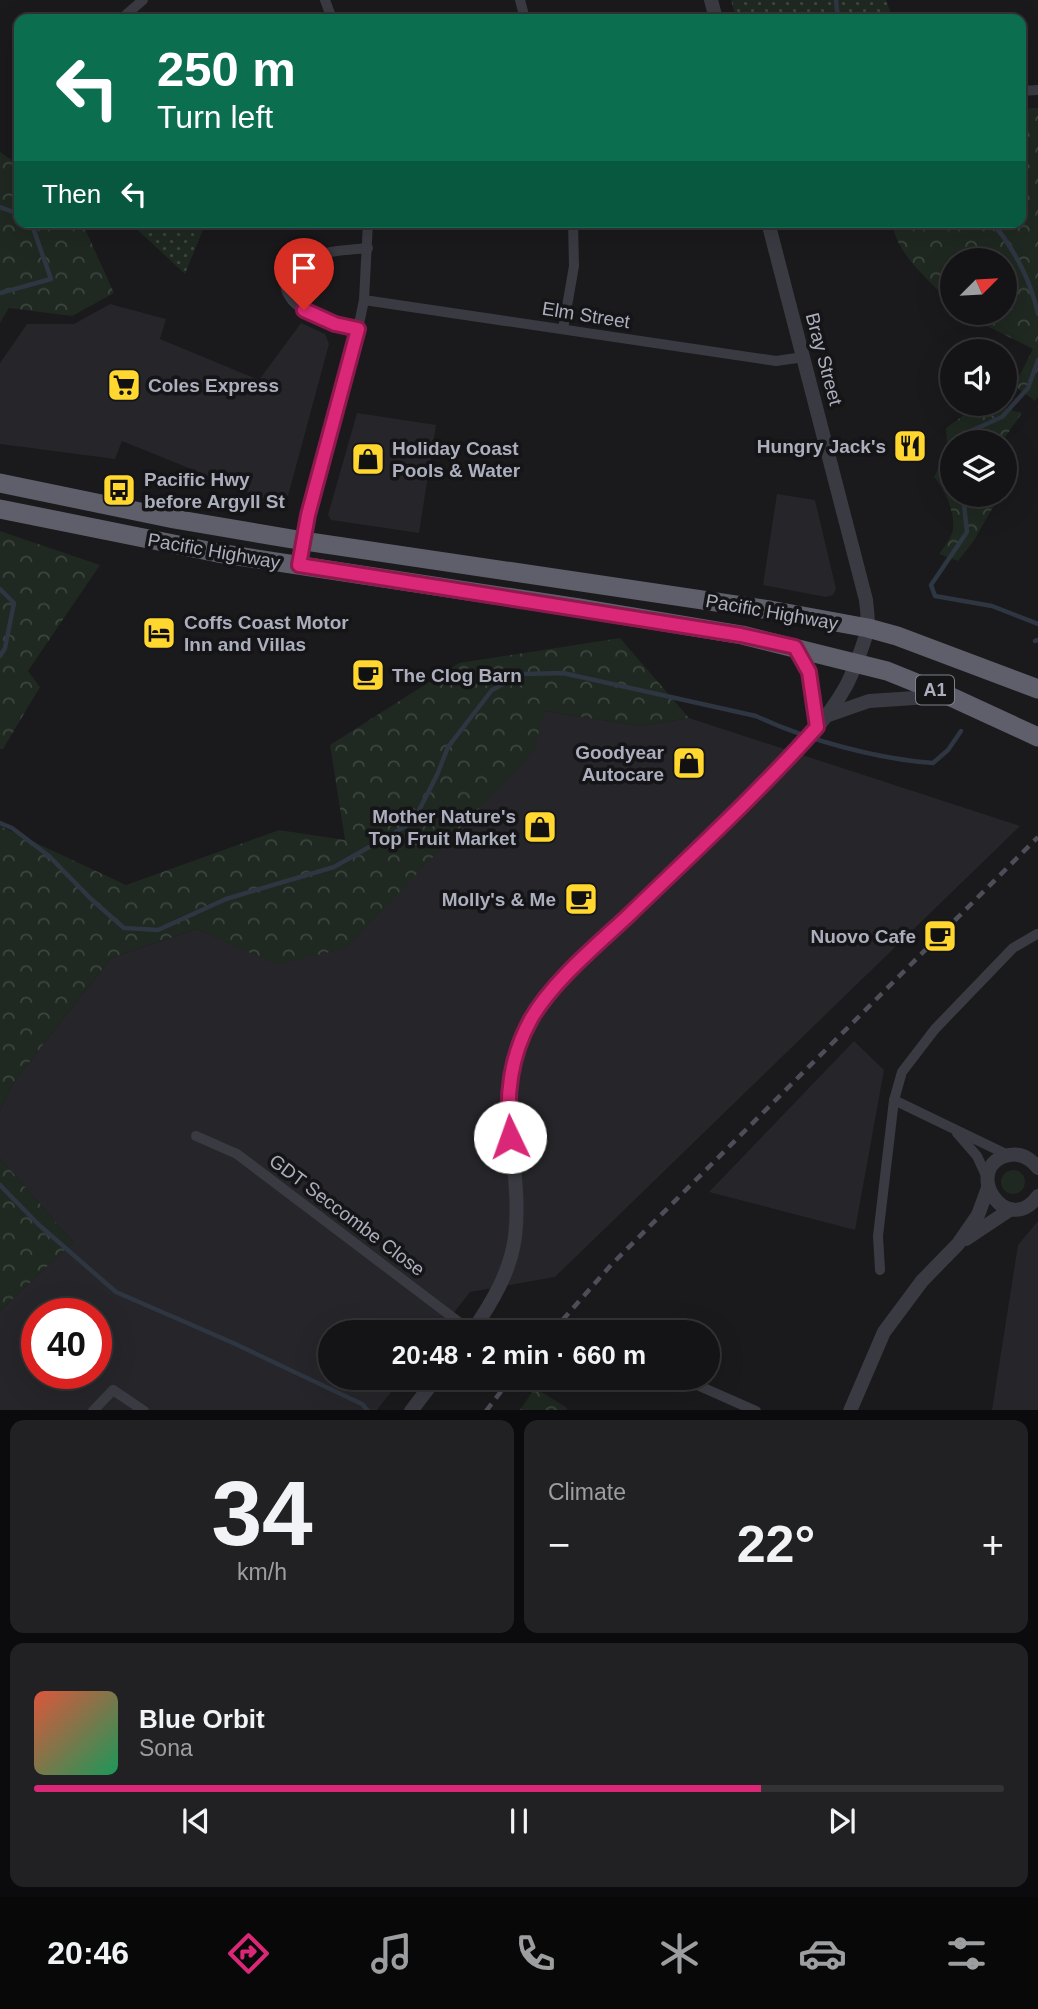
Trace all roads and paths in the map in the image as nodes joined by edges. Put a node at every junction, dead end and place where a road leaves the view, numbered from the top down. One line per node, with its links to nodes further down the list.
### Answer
1 (143, 0): 2 (street)
2 (127, 14)
3 (368, 228): 6 (street)
4 (573, 228): 9 (street)
5 (770, 228): 10 (street, Bray Street)
6 (368, 248): 7 (street); 8 (street)
7 (364, 300): 8 (street); 9 (street, Elm Street)
8 (358, 329): 13 (street)
9 (563, 329): 10 (street, Elm Street)
10 (804, 357): 15 (street, Bray Street)
11 (0, 483): 13 (highway, Pacific Highway / A1)
12 (0, 509): 14 (highway, Pacific Highway / A1)
13 (304, 541): 14 (street); 15 (highway, Pacific Highway / A1)
14 (299, 565): 16 (highway, Pacific Highway / A1)
15 (868, 628): 17 (street); 18 (highway, Pacific Highway / A1)
16 (795, 647): 17 (highway, Pacific Highway / A1); 20 (street)
17 (855, 663): 19 (highway, Pacific Highway / A1); 20 (street)
18 (1038, 689)
19 (950, 696): 20 (street); 21 (highway, Pacific Highway / A1)
20 (821, 721): 35 (street)
21 (1038, 737)
22 (1037, 934): 23 (street)
23 (894, 1100): 24 (street); 33 (street)
24 (953, 1128): 27 (street); 29 (street)
25 (195, 1136): 34 (street, GDT Seccombe Close)
26 (1032, 1154): 27 (street); 28 (street)
27 (1008, 1156): 29 (street)
28 (1038, 1168)
29 (988, 1184): 31 (street); 32 (street)
30 (1038, 1196): 31 (street)
31 (1011, 1209): 32 (street)
32 (958, 1244): 42 (street)
33 (880, 1270)
34 (456, 1320)
35 (480, 1320)
36 (427, 1390): 40 (street)
37 (709, 1390): 41 (street)
38 (93, 1410): 39 (street)
39 (144, 1410)
40 (411, 1410)
41 (756, 1410)
42 (849, 1410)

